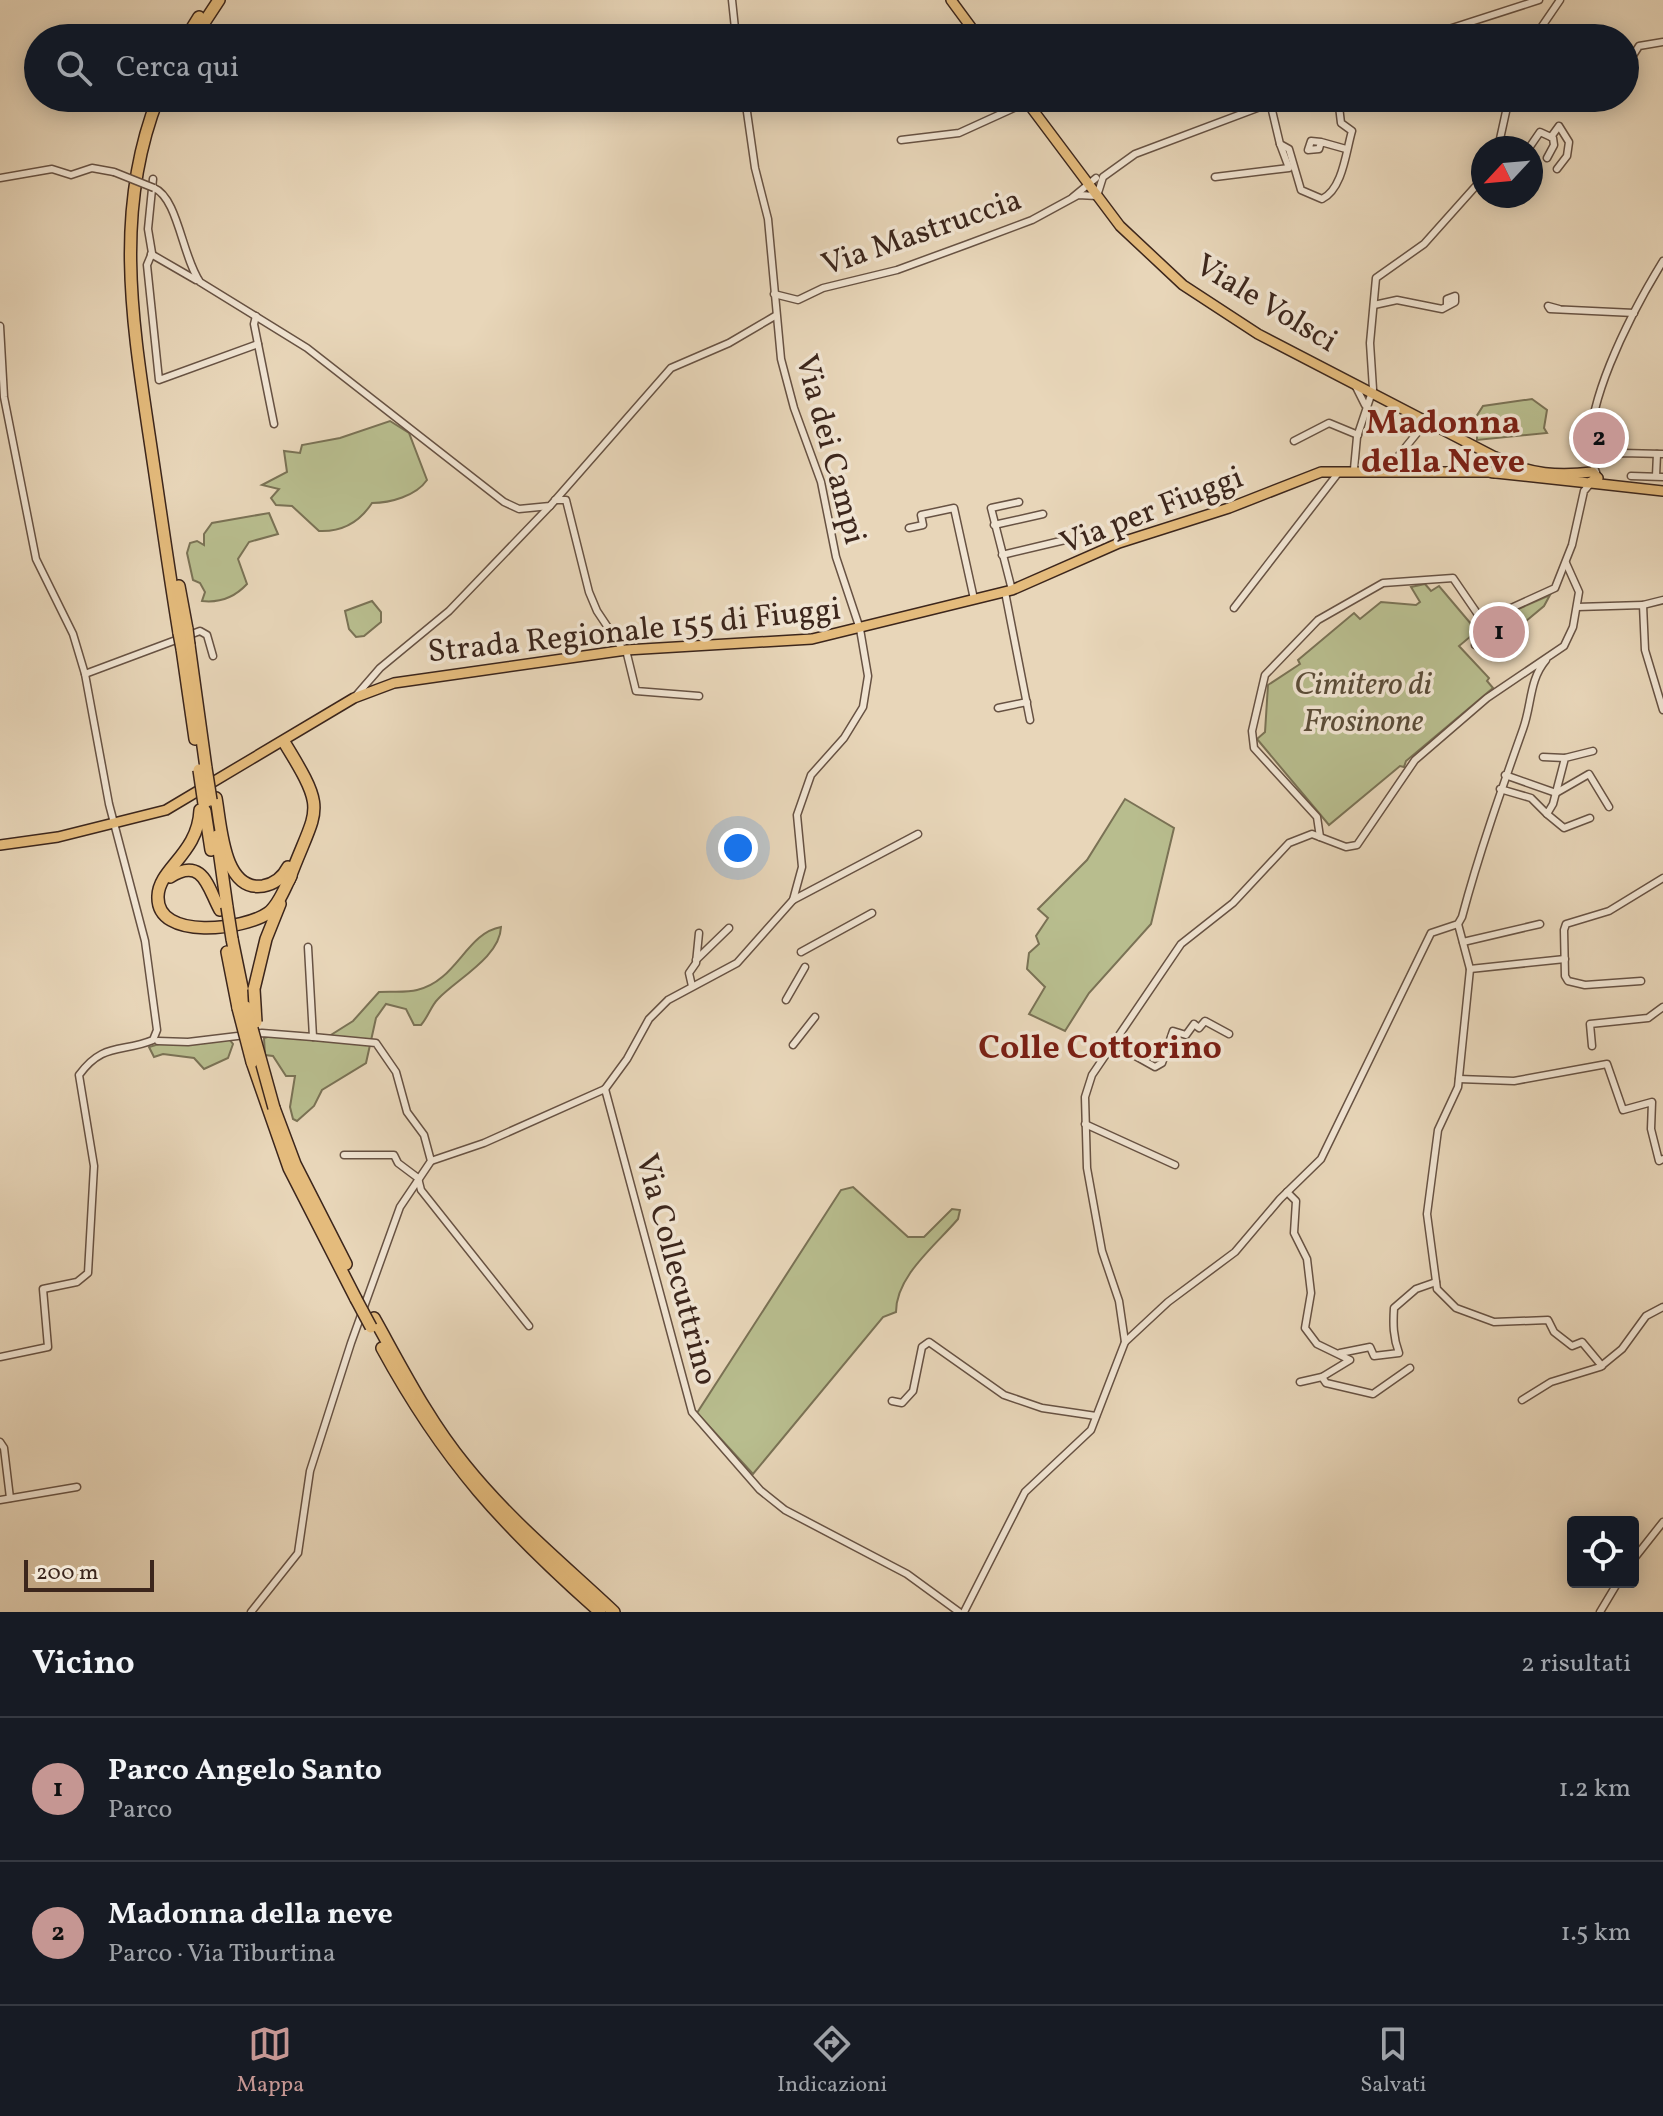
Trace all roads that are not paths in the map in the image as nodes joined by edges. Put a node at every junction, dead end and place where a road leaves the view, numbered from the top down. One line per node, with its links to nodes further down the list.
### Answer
1 (210, 0): 7 (highway)
2 (219, 0): 8 (highway)
3 (732, 0): 9 (street)
4 (951, 0): 10 (main road)
5 (1539, 0): 11 (street)
6 (1560, 0): 12 (street)
7 (195, 24)
8 (203, 24)
9 (735, 24)
10 (969, 24)
11 (1464, 24)
12 (1544, 24)
13 (1663, 42): 14 (street)
14 (1639, 46)
15 (154, 112): 86 (highway)
16 (160, 112): 86 (highway)
17 (747, 112): 41 (street, Via dei Campi)
18 (1000, 112): 27 (street)
19 (1035, 112): 36 (main road, Viale Volsci)
20 (1244, 112): 36 (street, Via Mastruccia)
21 (1272, 112): 29 (street)
22 (1340, 112): 30 (street)
23 (1506, 112): 24 (street)
24 (1501, 136)
25 (1537, 136): 26 (street)
26 (1551, 137): 31 (street); 32 (street)
27 (901, 140)
28 (1321, 142): 30 (street)
29 (1280, 144): 30 (street); 33 (street)
30 (1346, 149)
31 (1547, 158)
32 (1557, 169)
33 (1215, 177)
34 (0, 178): 40 (street, bridge)
35 (153, 179): 38 (street)
36 (1088, 186): 41 (street, Via Mastruccia); 51 (main road, Viale Volsci)
37 (1471, 191): 42 (street)
38 (151, 254): 40 (street); 49 (street)
39 (1663, 261): 45 (street)
40 (200, 282): 46 (street)
41 (774, 294): 47 (street, Via dei Campi)
42 (1374, 305): 43 (street); 50 (street)
43 (1447, 306)
44 (1559, 309): 45 (street)
45 (1634, 313): 59 (street)
46 (256, 316): 49 (street); 71 (street)
47 (775, 316): 71 (street); 85 (street, Via dei Campi)
48 (0, 326): 91 (street)
49 (258, 344): 55 (street)
50 (1372, 377): 51 (street); 52 (street); 53 (street)
51 (1353, 384): 53 (main road, Viale Volsci)
52 (1382, 398): 53 (main road, Viale Volsci); 54 (main road, Viale Volsci)
53 (1368, 401): 56 (street)
54 (1426, 422): 60 (main road, Viale Volsci); 63 (street)
55 (274, 424)
56 (1358, 435): 57 (street); 61 (street)
57 (1294, 441)
58 (1660, 454): 59 (street); 66 (street)
59 (1593, 460): 64 (street); 67 (street)
60 (1493, 465): 63 (main road, Via per Fiuggi); 67 (main road, Viale Volsci)
61 (1354, 469): 62 (main road, Via per Fiuggi); 63 (main road, Via per Fiuggi)
62 (1339, 470): 78 (main road, Via per Fiuggi); 83 (street)
63 (1387, 470)
64 (1594, 476): 67 (main road, Viale Volsci); 68 (main road); 69 (street)
65 (1631, 476): 66 (street)
66 (1660, 476)
67 (1574, 478): 69 (street)
68 (1663, 491)
69 (1583, 497): 77 (street)
70 (1019, 502): 73 (street)
71 (552, 503): 88 (street); 93 (street)
72 (1043, 514): 73 (street)
73 (994, 525): 76 (street)
74 (909, 528): 80 (street)
75 (1065, 540): 76 (street)
76 (1002, 555): 78 (street)
77 (1566, 563): 82 (street); 84 (street)
78 (1009, 591): 80 (main road, Via per Fiuggi); 94 (street)
79 (1663, 600): 81 (street)
80 (974, 601): 85 (main road, Via per Fiuggi)
81 (1643, 605): 82 (street); 96 (street)
82 (1577, 607): 90 (street)
83 (1234, 608)
84 (1496, 617): 87 (street); 110 (street)
85 (860, 629): 88 (main road, Strada Regionale 155 di Fiuggi); 119 (street, Via dei Campi)
86 (183, 631): 105 (highway, bridge)
87 (1475, 645)
88 (624, 650): 92 (street); 93 (main road, Strada Regionale 155 di Fiuggi)
89 (213, 656): 91 (street)
90 (1546, 660): 102 (street); 114 (street)
91 (85, 674): 109 (street)
92 (699, 696)
93 (354, 698): 98 (main road, Strada Regionale 155 di Fiuggi)
94 (1027, 702): 95 (street); 97 (street)
95 (998, 708)
96 (1663, 710)
97 (1030, 720)
98 (284, 742): 109 (main road, Strada Regionale 155 di Fiuggi); 111 (highway)
99 (1593, 751): 101 (street)
100 (1543, 757): 101 (street)
101 (1565, 758): 104 (street)
102 (1505, 775): 103 (street); 104 (street)
103 (1500, 789): 107 (street); 122 (street)
104 (1556, 793): 106 (street); 107 (street)
105 (208, 803): 111 (highway); 118 (highway); 120 (highway)
106 (1609, 807)
107 (1547, 814): 108 (street)
108 (1590, 818)
109 (115, 823): 115 (main road, Strada Regionale 155 di Fiuggi); 161 (street)
110 (1318, 827): 113 (street); 114 (street)
111 (308, 832): 116 (highway)
112 (918, 834): 119 (street)
113 (1308, 834): 114 (street); 141 (street)
114 (1320, 837)
115 (0, 845)
116 (291, 876): 118 (highway); 144 (highway, bridge)
117 (1663, 878): 129 (street)
118 (163, 882): 120 (highway)
119 (793, 900): 134 (street, Via dei Campi)
120 (224, 908): 144 (highway, bridge)
121 (872, 913): 128 (street)
122 (1458, 924): 126 (street); 153 (street)
123 (1540, 924): 126 (street)
124 (729, 928): 130 (street)
125 (699, 933): 130 (street)
126 (1463, 942): 132 (street)
127 (308, 947): 139 (street)
128 (801, 952)
129 (1565, 959): 132 (street); 133 (street)
130 (696, 960): 134 (street)
131 (805, 967): 135 (street)
132 (1470, 969): 145 (street)
133 (1641, 981)
134 (692, 986): 146 (street, Via dei Campi)
135 (786, 1000)
136 (1663, 1007): 143 (street)
137 (815, 1017): 142 (street)
138 (1229, 1034): 141 (street)
139 (313, 1037): 140 (street); 150 (street)
140 (158, 1041)
141 (1114, 1044): 147 (street)
142 (793, 1045)
143 (1592, 1046)
144 (256, 1062): 154 (highway, bridge); 154 (highway)
145 (1459, 1079): 149 (street); 155 (street)
146 (605, 1089): 150 (street); 179 (street, Via Collecuttrino)
147 (1085, 1124): 151 (street); 159 (street)
148 (344, 1155): 152 (street)
149 (1663, 1159)
150 (431, 1161): 152 (street)
151 (1175, 1165)
152 (418, 1178): 158 (street); 176 (street)
153 (1287, 1192): 159 (street); 160 (street)
154 (307, 1197): 157 (highway, bridge)
155 (1436, 1282): 160 (street); 162 (street)
156 (1663, 1307): 162 (street)
157 (372, 1322): 177 (highway); 178 (highway)
158 (529, 1326)
159 (1125, 1342): 168 (street)
160 (1340, 1353): 164 (street)
161 (0, 1357)
162 (1602, 1366): 166 (street)
163 (1410, 1368): 164 (street)
164 (1322, 1377): 165 (street)
165 (1300, 1382)
166 (1522, 1400)
167 (892, 1401): 168 (street)
168 (1096, 1416): 179 (street)
169 (0, 1442): 171 (street)
170 (77, 1487): 171 (street)
171 (10, 1498): 172 (street)
172 (0, 1500)
173 (1663, 1522): 174 (street)
174 (1639, 1552)
175 (1614, 1588): 180 (street)
176 (251, 1612)
177 (600, 1612)
178 (614, 1612)
179 (962, 1612)
180 (1600, 1612)

